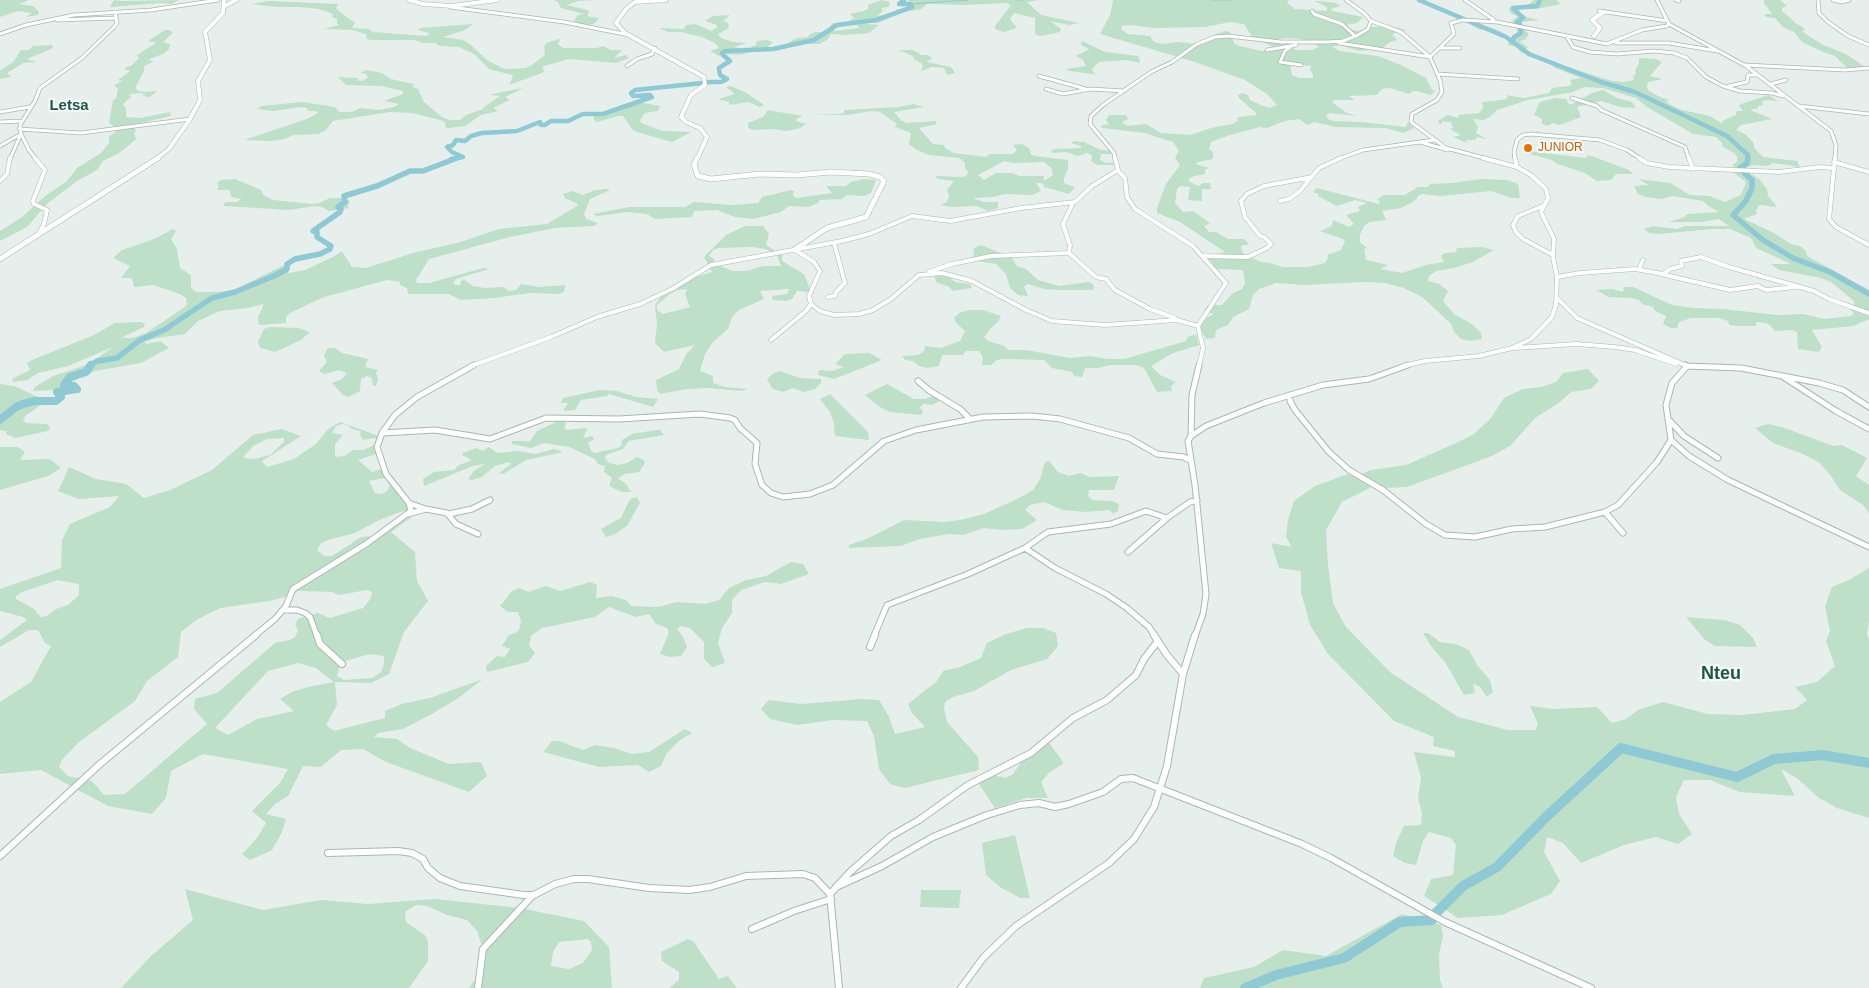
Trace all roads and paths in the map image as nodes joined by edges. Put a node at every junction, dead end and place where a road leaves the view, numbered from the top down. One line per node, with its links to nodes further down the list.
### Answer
1 (218, 0): 14 (street)
2 (224, 0): 15 (street)
3 (236, 0): 15 (street)
4 (409, 0): 16 (street)
5 (454, 0): 16 (street)
6 (497, 0): 16 (street)
7 (666, 0): 26 (street)
8 (1346, 0): 23 (street)
9 (1465, 0): 21 (street)
10 (1657, 0): 24 (street)
11 (1818, 0): 34 (street)
12 (1833, 0): 13 (street)
13 (1849, 0)
14 (202, 1): 18 (street)
15 (224, 6): 61 (street)
16 (446, 6): 26 (street)
17 (1312, 11): 27 (street)
18 (115, 12): 20 (street); 22 (street)
19 (1601, 12): 24 (street); 28 (street)
20 (115, 18): 22 (street); 58 (street)
21 (1489, 20): 29 (street); 36 (street)
22 (44, 21): 25 (street)
23 (1371, 21): 27 (street); 40 (street)
24 (1669, 22): 32 (street); 39 (street)
25 (0, 34)
26 (631, 36): 35 (street)
27 (1355, 36): 31 (street)
28 (1594, 36)
29 (1567, 37): 32 (street); 51 (street)
30 (1313, 42): 31 (street); 33 (street); 54 (street)
31 (1328, 42): 40 (street)
32 (1613, 43): 39 (street)
33 (1292, 45): 38 (street); 41 (street)
34 (1869, 45)
35 (655, 48): 43 (street); 84 (street)
36 (1441, 48): 37 (street); 40 (street)
37 (1460, 48)
38 (1267, 50)
39 (1724, 52): 42 (street)
40 (1430, 57): 45 (street)
41 (1301, 65)
42 (1744, 65): 44 (street); 46 (street)
43 (627, 66)
44 (1869, 68)
45 (1438, 74): 48 (street); 66 (street)
46 (1757, 75): 50 (street); 51 (street)
47 (1039, 76): 53 (street)
48 (1518, 79)
49 (1786, 80): 50 (street)
50 (1770, 84): 55 (street)
51 (1726, 87): 55 (street)
52 (1046, 89): 53 (street)
53 (1088, 89): 54 (street)
54 (1124, 91): 74 (street)
55 (1786, 97): 57 (street)
56 (1572, 98): 73 (street)
57 (1796, 106): 60 (street); 70 (street)
58 (30, 107): 59 (street); 62 (street)
59 (0, 112)
60 (1869, 114)
61 (190, 119): 64 (street); 81 (street)
62 (22, 121): 63 (street); 64 (street)
63 (0, 122)
64 (19, 128): 65 (street)
65 (21, 134): 68 (street); 77 (street); 81 (street)
66 (1434, 140): 67 (street); 69 (street)
67 (1420, 142): 69 (street); 76 (street)
68 (0, 146)
69 (1452, 151): 71 (street)
70 (1834, 162): 72 (street); 75 (street)
71 (1517, 167): 73 (street); 80 (street)
72 (1833, 168): 73 (street); 83 (street)
73 (1693, 169)
74 (1118, 171): 79 (street); 87 (street)
75 (1869, 172)
76 (1312, 177): 78 (street); 87 (street)
77 (0, 181)
78 (1280, 201)
79 (1073, 203): 82 (street); 85 (street)
80 (1543, 206): 86 (street); 86 (street)
81 (38, 235): 88 (street)
82 (834, 243): 84 (street); 95 (street)
83 (1869, 245)
84 (794, 250): 97 (street); 111 (street)
85 (1070, 253): 91 (street); 99 (street)
86 (1553, 255): 93 (street)
87 (1203, 256): 100 (street)
88 (0, 259)
89 (1643, 260): 90 (street)
90 (1639, 269): 92 (street); 93 (street)
91 (928, 272): 97 (street); 99 (street)
92 (1659, 274): 94 (street); 94 (street)
93 (1557, 277): 96 (street)
94 (1801, 287): 98 (street)
95 (828, 296)
96 (1556, 298): 102 (street); 103 (street)
97 (811, 304): 101 (street)
98 (1869, 313)
99 (1177, 320): 100 (street)
100 (1198, 326): 112 (street)
101 (771, 340)
102 (1512, 348): 103 (street); 106 (street)
103 (1687, 366): 104 (street); 109 (street)
104 (1779, 374): 107 (street); 110 (street)
105 (918, 381): 108 (street)
106 (1290, 395): 112 (street); 120 (street)
107 (1869, 408)
108 (970, 418): 111 (street); 115 (street)
109 (1668, 418): 113 (street); 114 (street)
110 (1869, 429)
111 (382, 433): 118 (street)
112 (1191, 436): 115 (street)
113 (1671, 440): 120 (street); 126 (street)
114 (1718, 458)
115 (1191, 460): 117 (street)
116 (490, 500): 122 (street)
117 (1197, 500): 123 (street); 133 (street)
118 (409, 503): 119 (street); 121 (street)
119 (426, 509): 121 (street); 122 (street)
120 (1605, 512): 124 (street)
121 (408, 514): 129 (street)
122 (449, 514): 125 (street)
123 (1167, 518): 127 (street); 128 (street)
124 (1624, 533)
125 (478, 534)
126 (1869, 547)
127 (1025, 548): 130 (street); 131 (street)
128 (1128, 552)
129 (283, 610): 132 (street); 136 (street)
130 (1158, 641): 133 (street); 137 (street)
131 (870, 647)
132 (342, 664)
133 (1183, 674): 134 (street)
134 (1161, 788): 137 (street); 143 (street); 144 (street)
135 (328, 853): 138 (street)
136 (0, 856)
137 (836, 887): 139 (street)
138 (534, 894): 139 (street); 141 (street)
139 (831, 896): 140 (street); 142 (street)
140 (752, 929)
141 (478, 988)
142 (839, 988)
143 (961, 988)
144 (1591, 988)

